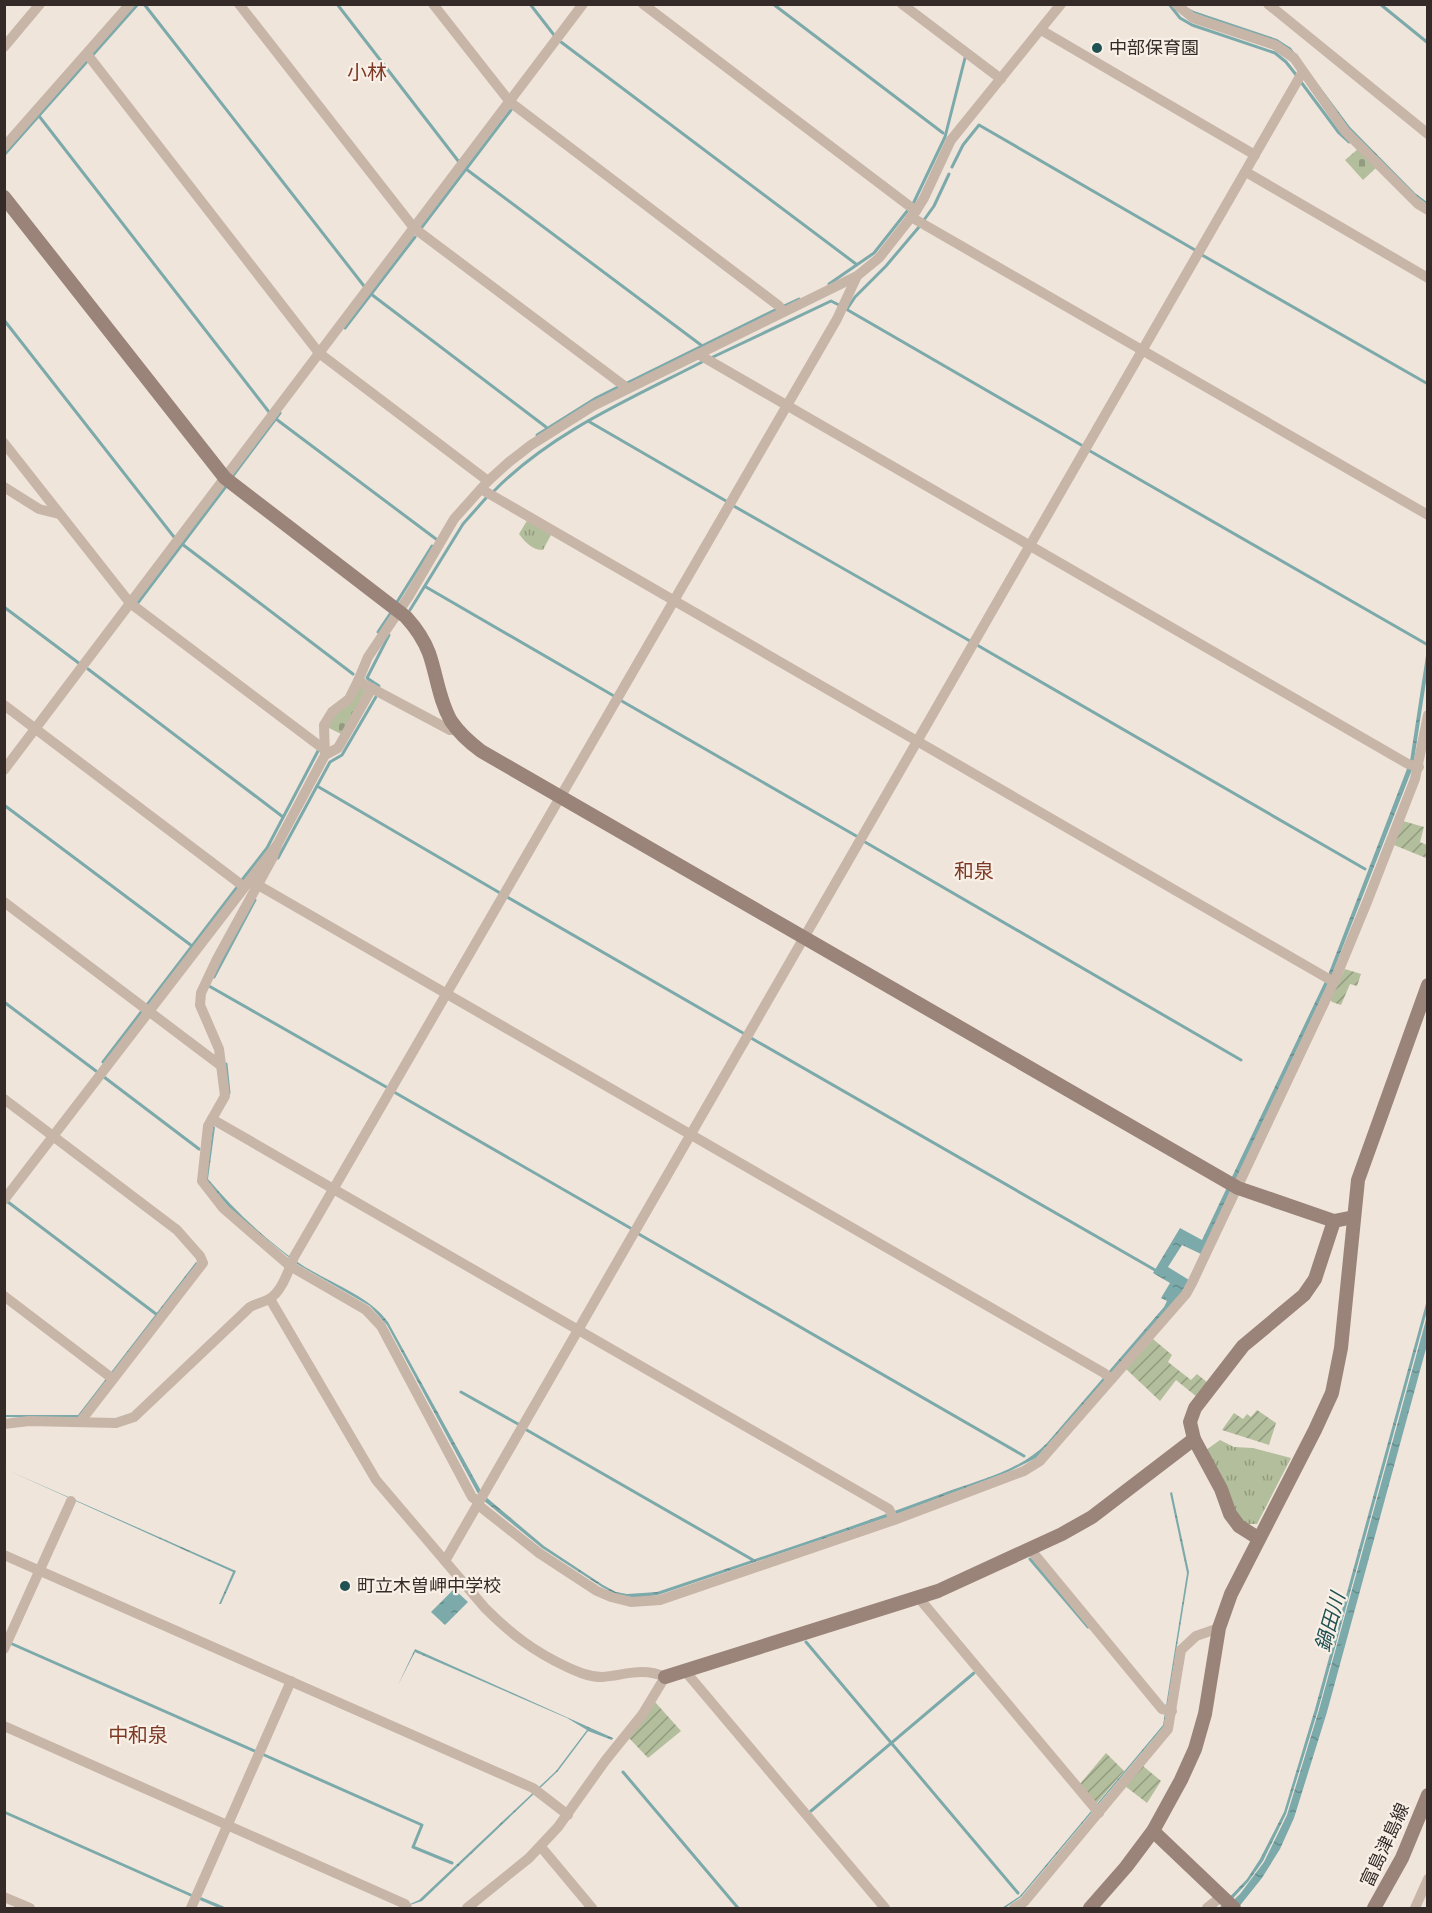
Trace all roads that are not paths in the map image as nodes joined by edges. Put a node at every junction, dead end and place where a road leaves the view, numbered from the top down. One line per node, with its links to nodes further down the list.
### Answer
1 (40, 4): 12 (street)
2 (130, 4): 13 (street)
3 (240, 4): 24 (street)
4 (434, 4): 16 (street)
5 (583, 4): 16 (street)
6 (643, 4): 23 (street)
7 (902, 4): 15 (street)
8 (1061, 4): 11 (street)
9 (1176, 4): 14 (street)
10 (1268, 4): 17 (street)
11 (1041, 30): 15 (street); 19 (street)
12 (4, 47)
13 (89, 56): 18 (street); 29 (street)
14 (1302, 73): 19 (street); 22 (street)
15 (1001, 79): 23 (street)
16 (510, 102): 24 (street); 27 (street)
17 (1428, 134)
18 (4, 147)
19 (1255, 154): 20 (street)
20 (1246, 172): 26 (street); 28 (street)
21 (4, 197): 34 (street)
22 (1428, 210)
23 (914, 214): 25 (street); 28 (street)
24 (414, 228): 29 (street); 31 (street)
25 (858, 276): 27 (street); 32 (street)
26 (1428, 278)
27 (783, 312): 30 (street)
28 (1143, 351): 38 (street); 39 (street)
29 (319, 353): 34 (street); 35 (street)
30 (698, 354): 31 (street); 32 (street)
31 (627, 388): 35 (street)
32 (786, 405): 39 (street); 40 (street)
33 (4, 443): 37 (street)
34 (225, 478): 41 (street); 42 (street)
35 (485, 485): 40 (street); 42 (street)
36 (4, 487): 37 (street)
37 (59, 514): 41 (street)
38 (1428, 515)
39 (1030, 545): 49 (street); 51 (street)
40 (673, 600): 49 (street); 53 (street)
41 (130, 603): 47 (street); 50 (street)
42 (398, 609): 43 (street); 48 (street)
43 (358, 681): 44 (street); 50 (street)
44 (372, 688): 48 (street); 50 (street)
45 (4, 705): 47 (street)
46 (1428, 715): 51 (street)
47 (38, 730): 52 (street); 56 (street)
48 (457, 730): 53 (street)
49 (918, 741): 58 (street); 59 (street)
50 (322, 750): 54 (street)
51 (1414, 766): 59 (street)
52 (4, 771)
53 (561, 797): 58 (street); 61 (street)
54 (276, 845): 55 (street); 56 (street)
55 (258, 885): 61 (street); 64 (street)
56 (243, 886): 63 (street)
57 (4, 902): 63 (street)
58 (804, 938): 67 (street); 69 (street)
59 (1330, 980): 69 (street)
60 (1428, 985): 62 (street)
61 (447, 993): 67 (street); 70 (street)
62 (1425, 1003): 72 (street)
63 (148, 1011): 64 (street); 68 (street)
64 (220, 1065): 66 (street)
65 (4, 1099): 68 (street)
66 (212, 1119): 70 (street); 74 (street)
67 (691, 1134): 77 (street); 78 (street)
68 (53, 1136): 71 (street); 79 (street)
69 (1233, 1185): 73 (street); 78 (street)
70 (334, 1189): 74 (street); 77 (street)
71 (4, 1200)
72 (1354, 1217): 73 (street); 86 (street)
73 (1334, 1221): 82 (street)
74 (292, 1262): 76 (street); 83 (street)
75 (4, 1296): 79 (street)
76 (270, 1299): 80 (street); 89 (street)
77 (578, 1329): 83 (street); 85 (street)
78 (1108, 1376): 85 (street)
79 (111, 1377): 80 (street)
80 (80, 1422): 81 (street)
81 (4, 1424)
82 (1194, 1439): 86 (street); 87 (street)
83 (480, 1499): 85 (street); 89 (street)
84 (70, 1501): 90 (street)
85 (892, 1515)
86 (1258, 1538): 92 (street)
87 (1030, 1549): 91 (street); 97 (street)
88 (4, 1555): 90 (street)
89 (445, 1561): 95 (street)
90 (39, 1571): 93 (street); 96 (street)
91 (918, 1598): 94 (street); 100 (street)
92 (1219, 1628): 97 (street); 104 (street)
93 (4, 1649)
94 (685, 1671): 95 (street); 114 (street)
95 (665, 1677): 102 (street)
96 (291, 1681): 102 (street); 103 (street)
97 (1168, 1710): 100 (street)
98 (4, 1726): 103 (street)
99 (1428, 1795): 101 (street, 富島津島線)
100 (1096, 1810): 115 (street)
101 (1423, 1814): 118 (street, 富島津島線)
102 (568, 1815): 105 (street)
103 (228, 1825): 109 (street); 111 (street)
104 (1153, 1832): 108 (street); 116 (street)
105 (541, 1847): 112 (street); 113 (street)
106 (1428, 1879): 119 (street)
107 (4, 1897): 110 (street)
108 (1227, 1901): 117 (street)
109 (406, 1906)
110 (30, 1908)
111 (191, 1908)
112 (467, 1908)
113 (592, 1908)
114 (885, 1908)
115 (1014, 1908)
116 (1090, 1908)
117 (1207, 1908)
118 (1374, 1908)
119 (1415, 1908)

